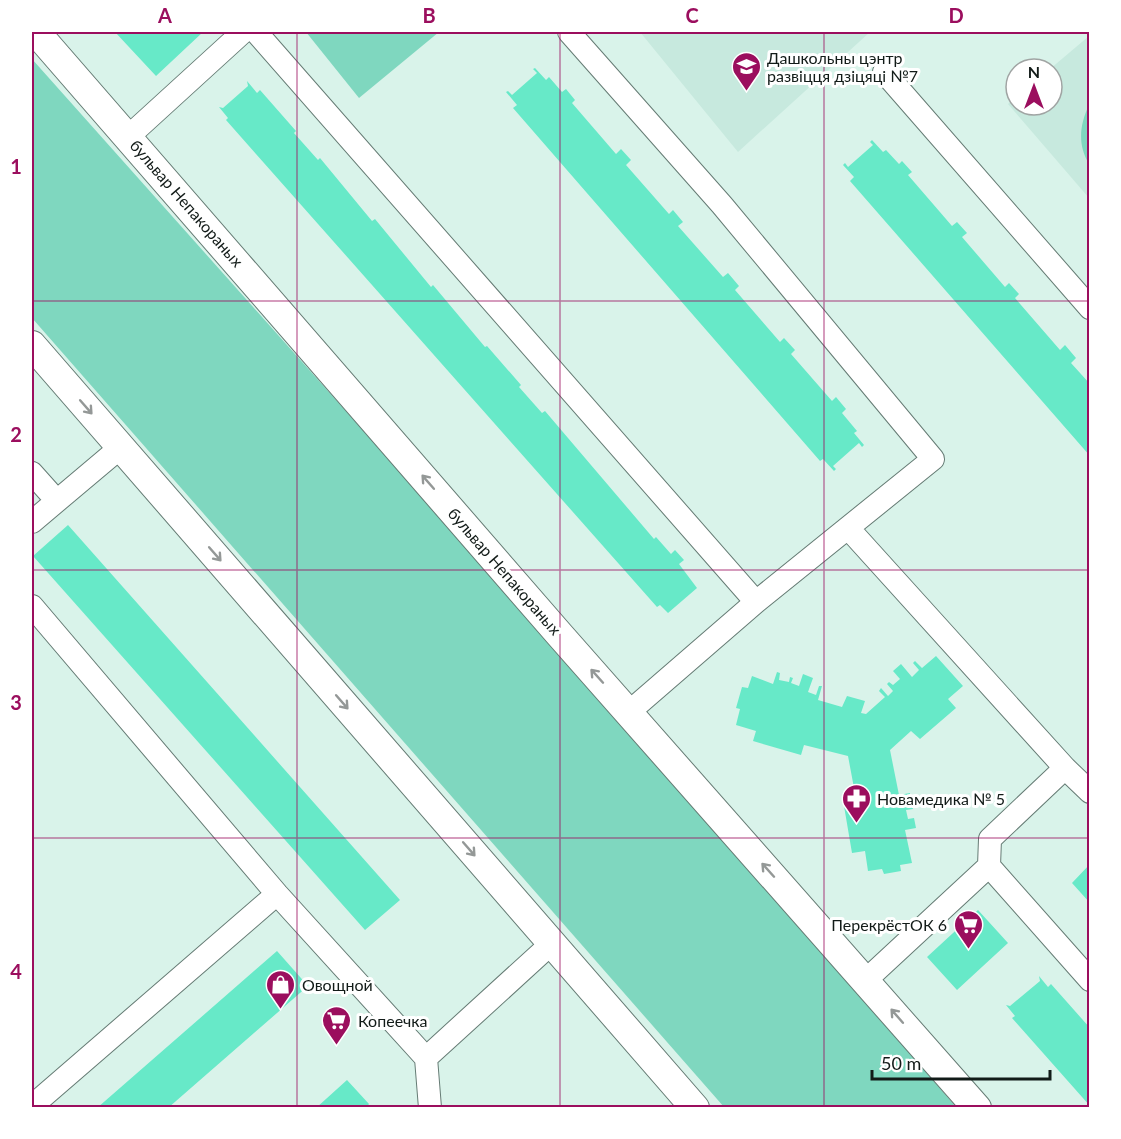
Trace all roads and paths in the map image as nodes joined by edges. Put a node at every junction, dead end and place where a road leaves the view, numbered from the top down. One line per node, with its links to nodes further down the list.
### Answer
1 (36, 32): 6 (main road, бульвар Непакораных)
2 (243, 32): 6 (lane)
3 (256, 32): 14 (lane)
4 (568, 32): 13 (lane)
5 (884, 72): 7 (lane)
6 (129, 136): 16 (main road, бульвар Непакораных, one-way to 6)
7 (1089, 308)
8 (32, 345): 9 (main road, one-way to 9)
9 (121, 447): 11 (lane); 21 (main road, one-way to 21)
10 (32, 473): 11 (lane)
11 (57, 501): 12 (lane)
12 (32, 522)
13 (848, 528): 14 (lane); 17 (lane)
14 (756, 602): 16 (lane)
15 (32, 606): 20 (lane)
16 (629, 712): 23 (main road, бульвар Непакораных, one-way to 16)
17 (1065, 768): 18 (lane); 19 (lane)
18 (1089, 792)
19 (989, 866): 22 (lane); 23 (lane)
20 (277, 894): 25 (lane); 26 (lane)
21 (552, 943): 25 (lane); 28 (main road)
22 (1081, 961): 24 (lane)
23 (866, 980): 29 (main road, бульвар Непакораных, one-way to 23)
24 (1089, 980)
25 (426, 1058): 27 (lane)
26 (32, 1106)
27 (430, 1107)
28 (695, 1107)
29 (977, 1107)

